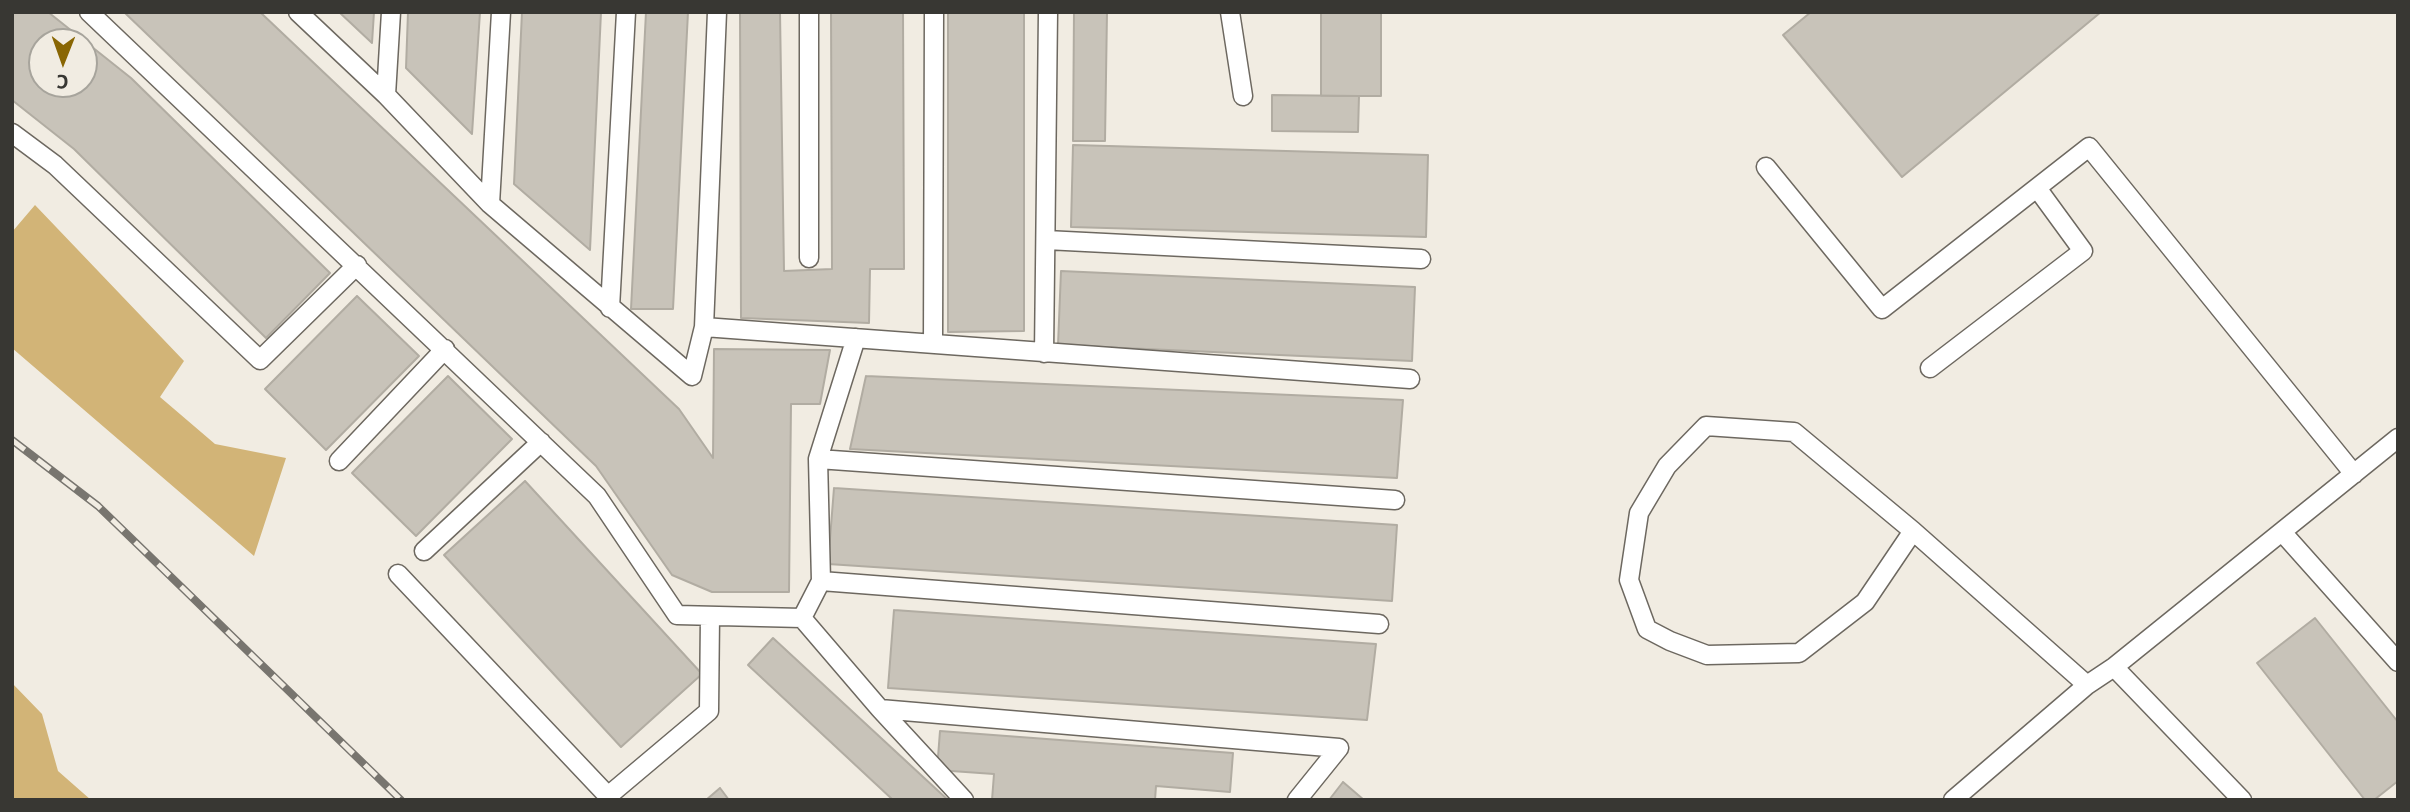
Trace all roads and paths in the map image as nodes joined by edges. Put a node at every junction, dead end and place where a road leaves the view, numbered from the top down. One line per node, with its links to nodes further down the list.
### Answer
1 (89, 12): 20 (lane)
2 (298, 12): 11 (lane)
3 (391, 12): 11 (lane)
4 (500, 12): 16 (lane)
5 (626, 12): 21 (lane)
6 (717, 12): 22 (lane)
7 (809, 12): 18 (lane)
8 (934, 12): 24 (lane)
9 (1048, 12): 17 (lane)
10 (1230, 12): 12 (lane)
11 (386, 95): 16 (lane)
12 (1243, 96)
13 (12, 133): 20 (lane)
14 (1766, 167): 15 (lane)
15 (2037, 188): 27 (lane); 33 (lane)
16 (490, 204): 21 (lane)
17 (1046, 240): 19 (lane); 26 (lane)
18 (808, 258)
19 (1421, 259)
20 (357, 265): 25 (lane)
21 (610, 308): 22 (lane)
22 (704, 327): 23 (lane)
23 (856, 338): 24 (lane); 31 (lane)
24 (933, 343): 26 (lane)
25 (445, 349): 30 (lane); 32 (lane)
26 (1044, 353): 28 (lane)
27 (1930, 368)
28 (1410, 379)
29 (2398, 438): 33 (lane)
30 (541, 442): 37 (lane); 40 (lane)
31 (818, 459): 34 (lane); 39 (lane)
32 (339, 461)
33 (2354, 474): 36 (lane)
34 (1395, 500)
35 (1913, 531): 35 (lane); 45 (lane)
36 (2282, 532): 43 (lane); 44 (lane)
37 (424, 551)
38 (398, 574): 40 (lane)
39 (821, 581): 41 (lane); 42 (lane)
40 (710, 616): 41 (lane)
41 (802, 618): 46 (lane)
42 (1379, 624)
43 (2395, 653)
44 (2115, 667): 45 (lane); 50 (lane)
45 (2087, 685): 49 (lane)
46 (880, 709): 47 (lane); 48 (lane)
47 (964, 800)
48 (1297, 800)
49 (1953, 800)
50 (2242, 800)

